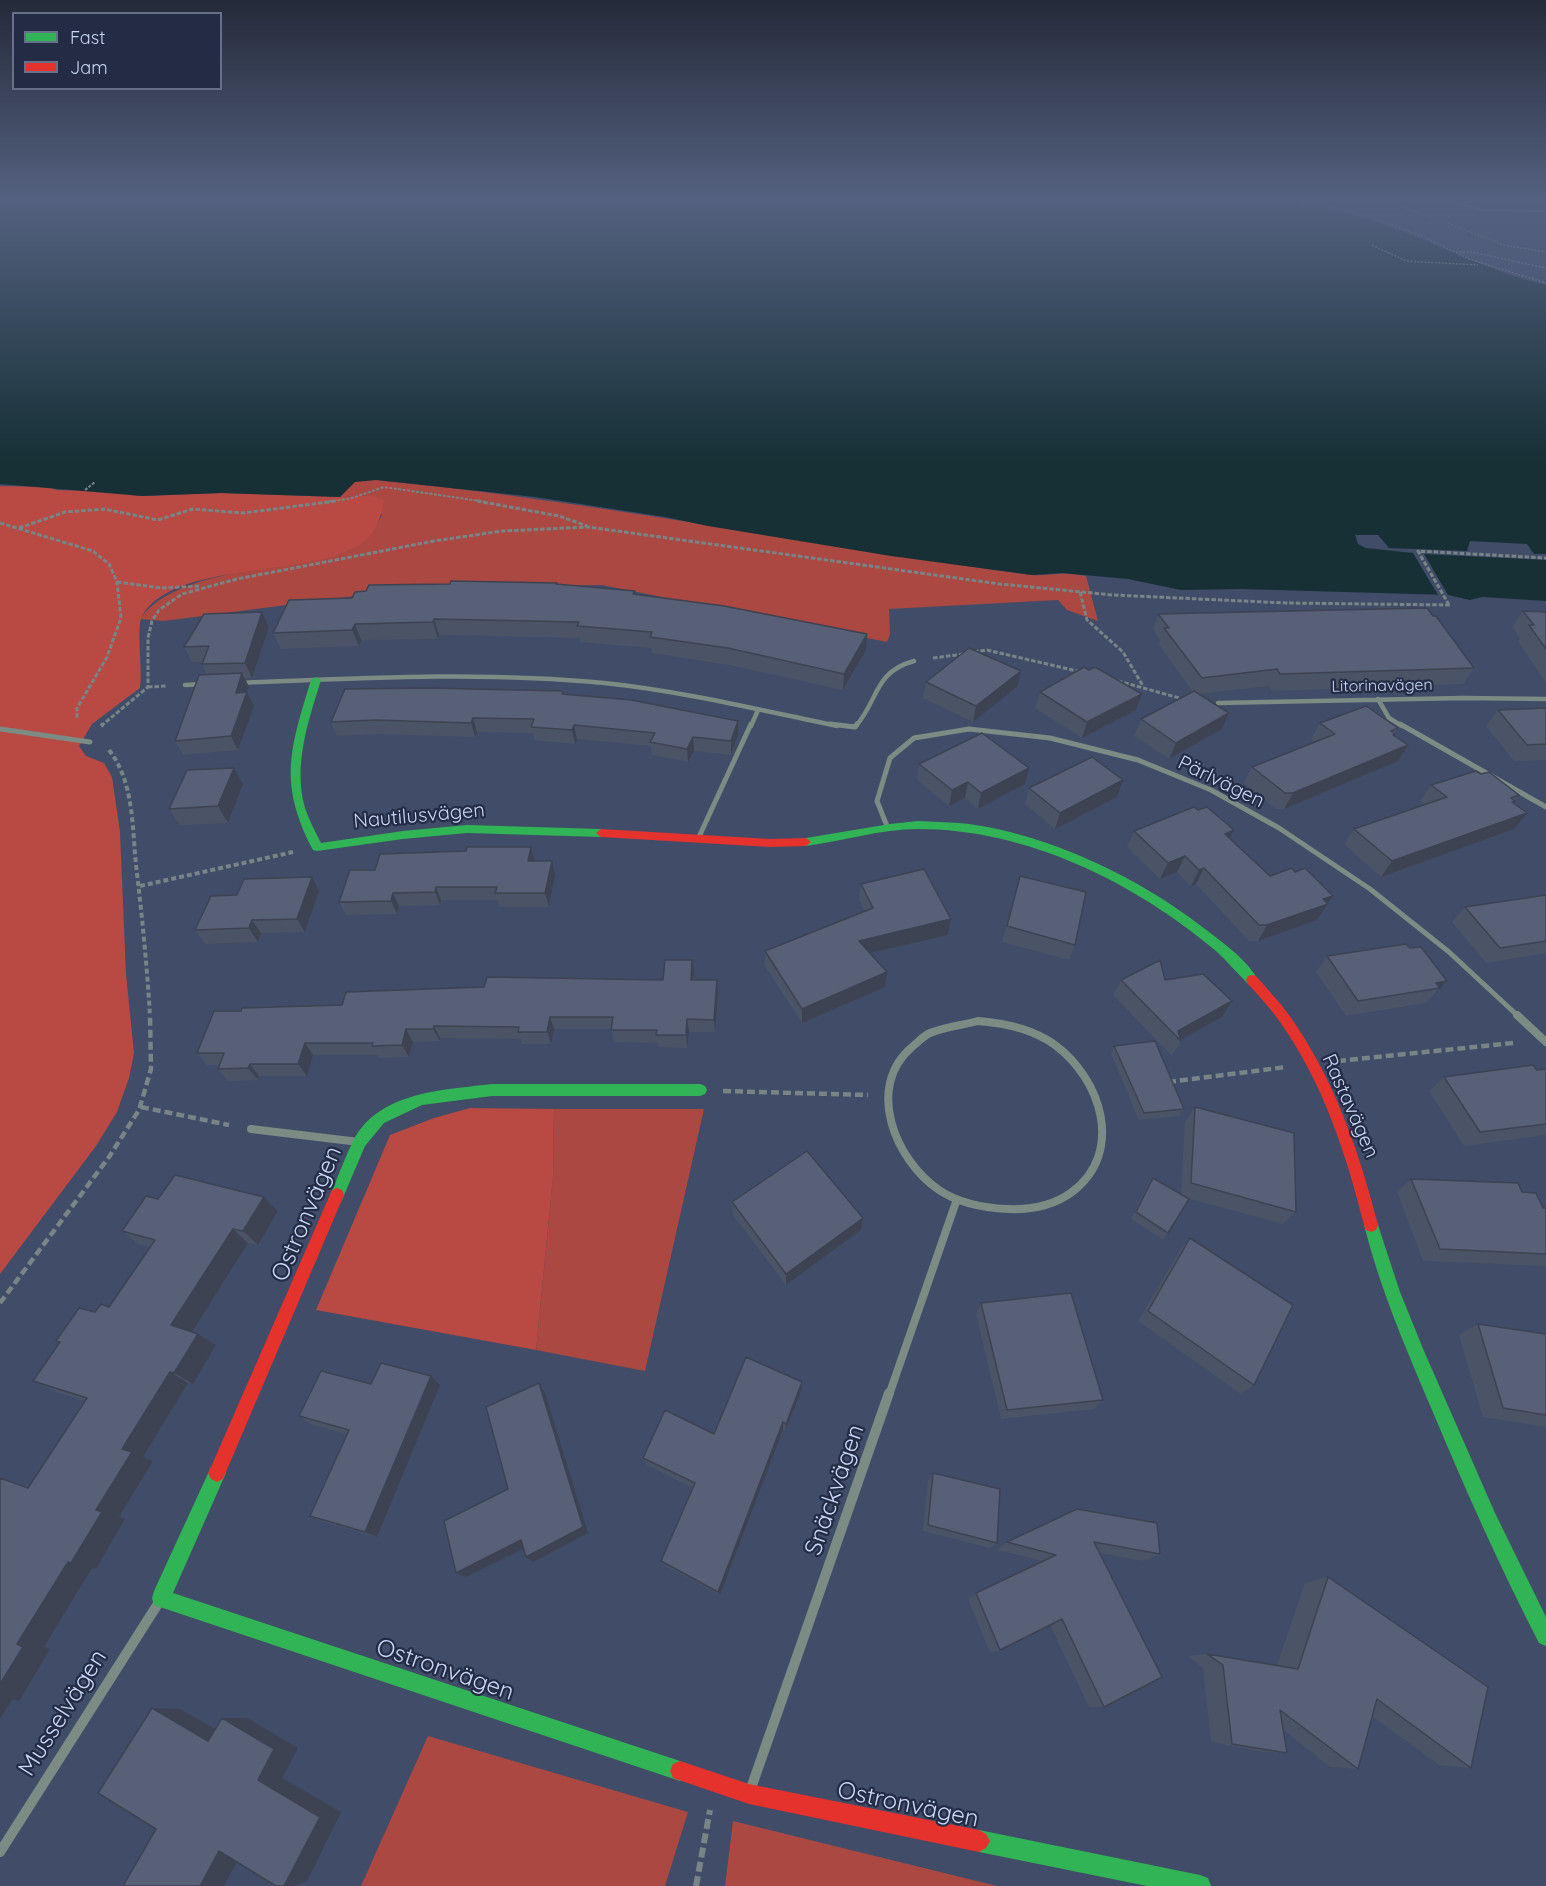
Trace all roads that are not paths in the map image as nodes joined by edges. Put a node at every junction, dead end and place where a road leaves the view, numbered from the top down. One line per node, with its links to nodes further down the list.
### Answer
1 (914, 661): 9 (street)
2 (316, 680): 3 (street); 9 (street); 14 (street, Nautilusvägen)
3 (232, 683)
4 (209, 684): 5 (street)
5 (185, 685)
6 (1378, 699): 7 (street, Litorinavägen); 8 (street, Litorinavägen); 12 (street)
7 (1546, 699)
8 (1218, 703)
9 (758, 710): 14 (street)
10 (0, 729): 11 (street)
11 (90, 742)
12 (1546, 807)
13 (887, 826): 14 (street, Nautilusvägen); 15 (street, Pärlvägen); 21 (street, Rastavägen)
14 (698, 839)
15 (1545, 1042)
16 (700, 1090): 18 (street, Ostronvägen)
17 (251, 1129): 18 (street, Ostronvägen)
18 (360, 1142): 20 (street, Ostronvägen)
19 (957, 1199): 19 (street); 22 (street, Snäckvägen)
20 (161, 1598): 22 (street, Ostronvägen); 23 (street, Musselvägen)
21 (1546, 1636)
22 (749, 1794): 24 (street, Ostronvägen)
23 (0, 1852)
24 (1200, 1886)

